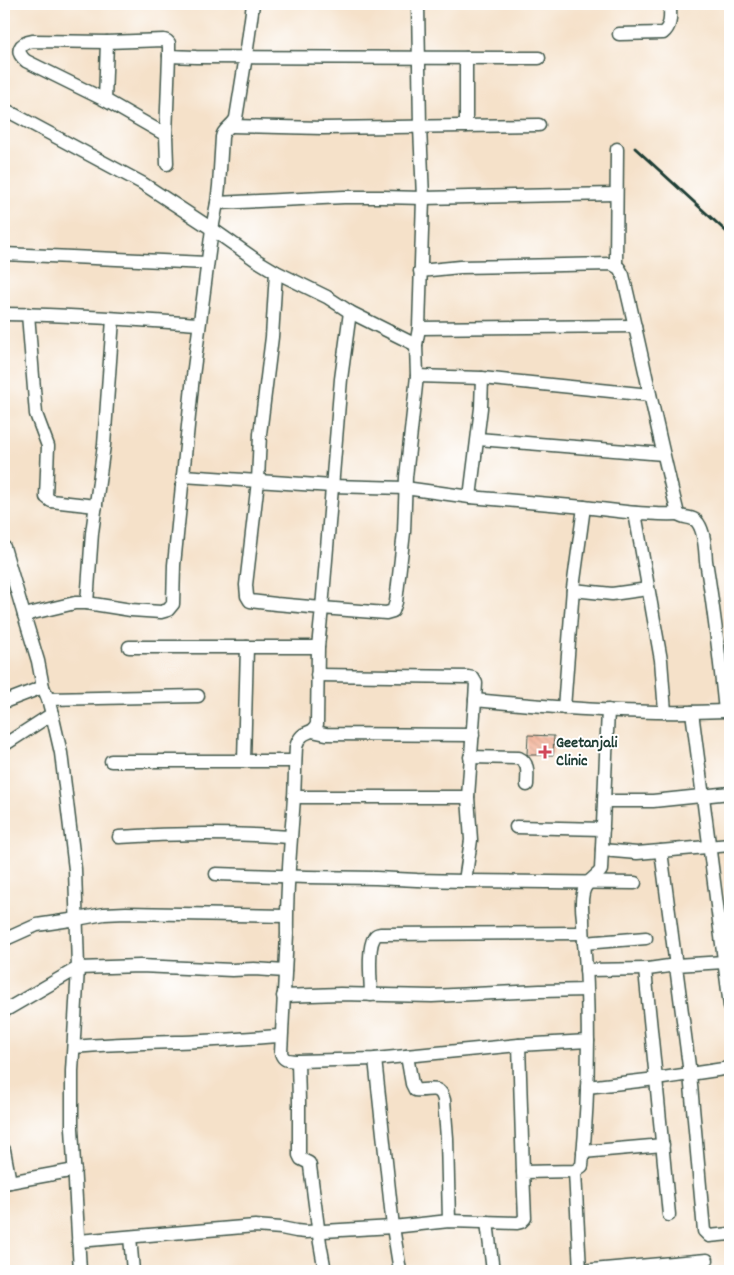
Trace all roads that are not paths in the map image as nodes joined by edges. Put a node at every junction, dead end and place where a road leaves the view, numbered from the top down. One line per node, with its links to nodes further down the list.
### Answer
1 (253, 4): 7 (street)
2 (418, 4): 8 (street)
3 (670, 4): 4 (street)
4 (619, 34)
5 (107, 42): 6 (street); 11 (street); 11 (street)
6 (169, 56): 7 (street); 17 (street)
7 (246, 56): 8 (street); 14 (street)
8 (419, 57): 9 (street); 16 (street)
9 (466, 58): 10 (street); 15 (street)
10 (539, 58)
11 (105, 100): 17 (street)
12 (4, 109): 23 (street)
13 (539, 125): 15 (street)
14 (232, 126): 16 (street); 22 (street)
15 (466, 126): 16 (street)
16 (420, 127): 21 (street)
17 (166, 135): 19 (street)
18 (616, 149): 20 (street)
19 (167, 164)
20 (616, 194): 21 (street); 26 (street)
21 (423, 198): 22 (street); 27 (street)
22 (217, 204): 23 (street)
23 (212, 228): 25 (street); 28 (street)
24 (4, 254): 25 (street)
25 (208, 263): 33 (street)
26 (616, 265): 27 (street); 34 (street)
27 (420, 270): 35 (street)
28 (276, 272): 29 (street); 43 (street)
29 (350, 312): 36 (street); 44 (street)
30 (4, 314): 31 (street)
31 (28, 314): 32 (street); 47 (street)
32 (113, 318): 33 (street); 47 (street)
33 (199, 324): 42 (street)
34 (635, 326): 35 (street); 39 (street)
35 (419, 328): 36 (street)
36 (416, 345): 37 (street)
37 (417, 376): 38 (street); 45 (street)
38 (482, 378): 39 (street); 40 (street)
39 (650, 394): 41 (street)
40 (478, 439): 41 (street); 46 (street)
41 (663, 454): 50 (street)
42 (183, 476): 43 (street); 54 (street)
43 (258, 481): 44 (street); 55 (street)
44 (332, 486): 45 (street); 55 (street)
45 (405, 488): 46 (street); 55 (street)
46 (470, 497): 48 (street)
47 (96, 506): 54 (street)
48 (584, 507): 49 (street); 53 (street)
49 (635, 513): 50 (street); 52 (street)
50 (678, 514): 67 (street)
51 (4, 547): 56 (street)
52 (648, 589): 53 (street); 68 (street)
53 (573, 590): 65 (street)
54 (87, 603): 56 (street)
55 (322, 608): 59 (street)
56 (24, 615): 61 (street)
57 (129, 647): 58 (street)
58 (247, 647): 59 (street); 76 (street)
59 (318, 647): 60 (street)
60 (317, 675): 63 (street); 71 (street)
61 (46, 693): 62 (street); 64 (street); 70 (street)
62 (198, 696)
63 (475, 700): 65 (street); 72 (street)
64 (4, 702)
65 (564, 708): 66 (street)
66 (608, 710): 68 (street); 83 (street)
67 (727, 711): 69 (street)
68 (665, 712): 69 (street)
69 (692, 712): 80 (street)
70 (52, 714): 73 (street); 98 (street)
71 (312, 732): 72 (street); 77 (street)
72 (473, 735): 74 (street)
73 (4, 745)
74 (470, 757): 78 (street); 82 (street)
75 (111, 761): 76 (street)
76 (244, 761): 77 (street)
77 (295, 761): 81 (street)
78 (527, 785)
79 (730, 793): 80 (street)
80 (703, 796): 83 (street); 89 (street)
81 (294, 797): 82 (street); 87 (street)
82 (468, 797): 94 (street)
83 (604, 802): 85 (street)
84 (516, 827): 85 (street)
85 (603, 829): 90 (street)
86 (119, 837): 87 (street)
87 (290, 837): 93 (street)
88 (730, 845): 89 (street)
89 (710, 847): 91 (street); 102 (street)
90 (602, 850): 91 (street); 95 (street)
91 (661, 851): 103 (street)
92 (216, 874): 93 (street)
93 (288, 877): 94 (street); 97 (street)
94 (465, 881): 95 (street)
95 (587, 883): 96 (street); 100 (street)
96 (635, 883)
97 (286, 916): 98 (street); 107 (street)
98 (77, 920): 99 (street); 104 (street)
99 (4, 938)
100 (583, 938): 101 (street); 106 (street); 109 (street)
101 (646, 938)
102 (724, 962): 103 (street); 111 (street)
103 (676, 965): 105 (street); 121 (street)
104 (78, 968): 107 (street); 112 (street); 116 (street)
105 (648, 969): 106 (street); 122 (street)
106 (586, 970): 108 (street)
107 (285, 971): 110 (street)
108 (587, 990): 109 (street); 114 (street)
109 (371, 995): 110 (street)
110 (283, 996): 113 (street)
111 (730, 1006)
112 (4, 1011)
113 (281, 1036): 116 (street); 119 (street)
114 (588, 1041): 115 (street); 123 (street)
115 (519, 1045): 117 (street); 129 (street)
116 (74, 1047): 127 (street)
117 (407, 1056): 118 (street); 132 (street)
118 (375, 1058): 119 (street); 134 (street)
119 (298, 1061): 135 (street)
120 (730, 1068): 121 (street)
121 (690, 1074): 122 (street); 136 (street)
122 (656, 1079): 123 (street); 124 (street)
123 (587, 1088): 126 (street)
124 (663, 1145): 126 (street); 131 (street)
125 (4, 1150): 130 (street)
126 (583, 1152): 128 (street)
127 (75, 1170): 130 (street); 138 (street)
128 (575, 1171): 129 (street); 146 (street)
129 (523, 1172): 133 (street)
130 (7, 1183)
131 (669, 1214)
132 (449, 1221): 133 (street); 134 (street)
133 (487, 1222): 145 (street)
134 (392, 1227): 135 (street); 144 (street)
135 (320, 1231): 137 (street); 143 (street)
136 (730, 1234)
137 (130, 1237): 138 (street); 142 (street)
138 (78, 1241): 141 (street)
139 (707, 1260): 140 (street)
140 (665, 1268): 146 (street)
141 (80, 1271)
142 (133, 1271)
143 (325, 1271)
144 (400, 1271)
145 (493, 1271)
146 (580, 1271)

